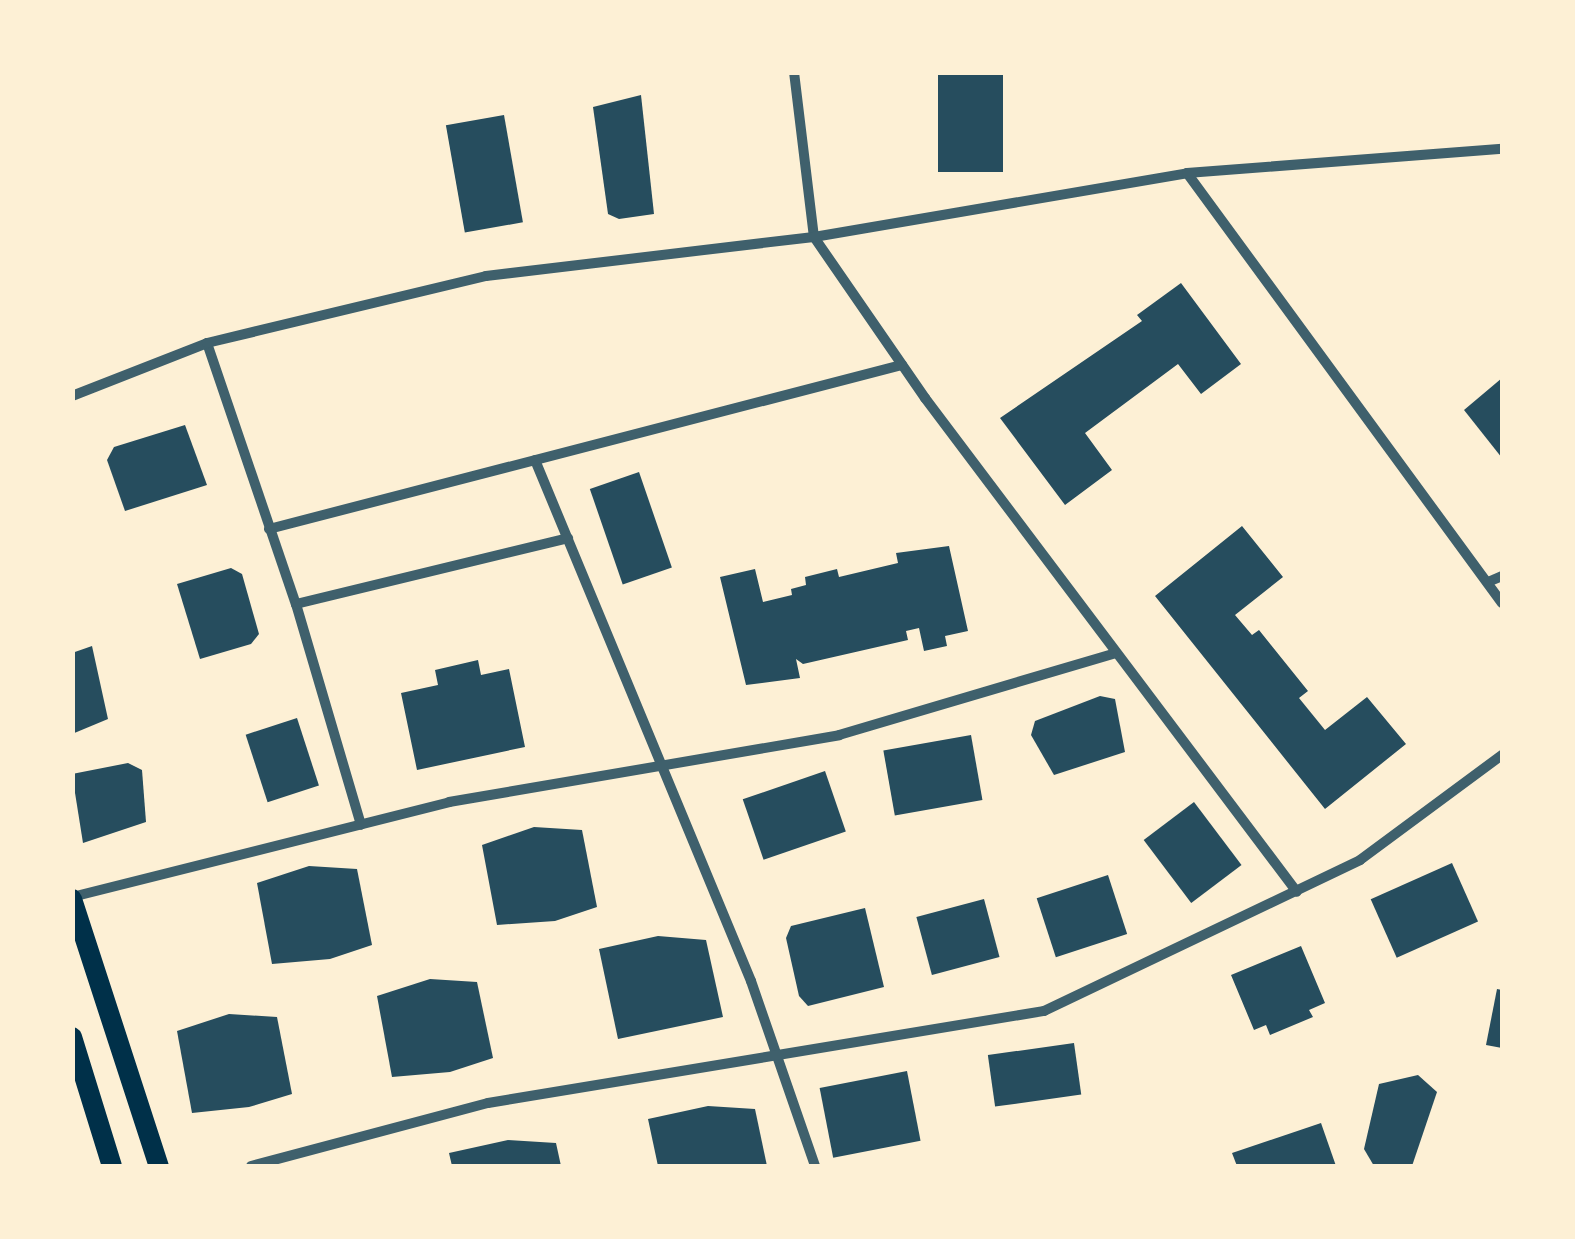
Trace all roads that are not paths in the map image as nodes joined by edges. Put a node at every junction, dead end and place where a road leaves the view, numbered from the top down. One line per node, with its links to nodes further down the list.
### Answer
1 (794, 72): 4 (street)
2 (1502, 149): 3 (street)
3 (1187, 173): 4 (street); 12 (street)
4 (814, 237): 5 (street); 6 (street)
5 (206, 344): 7 (street); 9 (street)
6 (902, 365): 8 (street); 15 (street)
7 (72, 396)
8 (536, 460): 9 (street); 10 (street)
9 (269, 530): 14 (street)
10 (568, 538): 14 (street); 17 (street)
11 (1502, 576): 12 (street)
12 (1488, 582): 13 (street)
13 (1502, 603)
14 (296, 604): 18 (street)
15 (1116, 653): 17 (street); 19 (street)
16 (1502, 755): 19 (street)
17 (663, 765): 18 (street); 22 (street)
18 (361, 824): 20 (street)
19 (1297, 892): 22 (street)
20 (72, 898): 24 (main road)
21 (72, 1037): 23 (main road)
22 (778, 1053): 25 (street); 26 (street)
23 (112, 1166)
24 (159, 1166)
25 (251, 1166)
26 (814, 1166)

